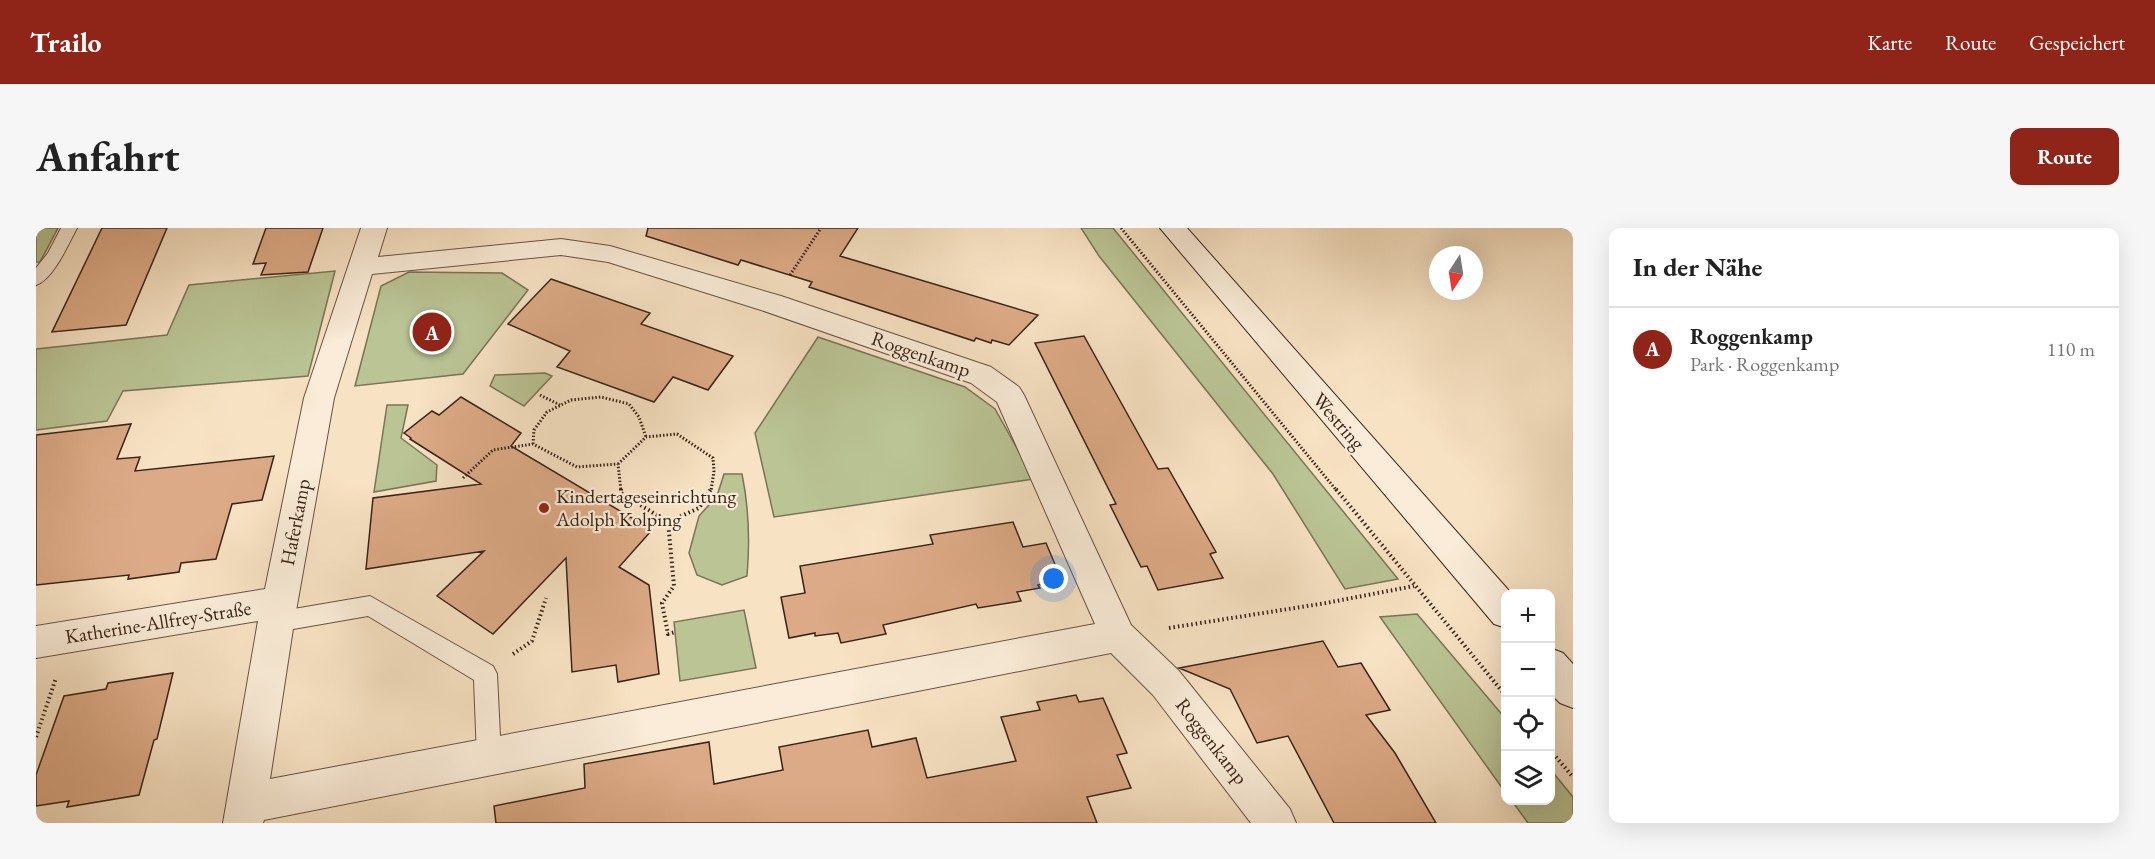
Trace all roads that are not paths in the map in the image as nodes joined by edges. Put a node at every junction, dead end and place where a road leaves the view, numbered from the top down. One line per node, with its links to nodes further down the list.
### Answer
1 (69, 228): 5 (lane)
2 (374, 228): 4 (street, Haferkamp)
3 (1173, 228): 6 (street, Westring)
4 (360, 267): 7 (street, Haferkamp); 8 (street, Roggenkamp)
5 (36, 279)
6 (1501, 607)
7 (278, 612): 9 (street, Katherine-Allfrey-Straße); 12 (lane); 13 (street, Haferkamp)
8 (1118, 636): 12 (street); 14 (street, Roggenkamp)
9 (36, 642)
10 (1555, 670): 11 (street)
11 (1573, 691)
12 (489, 757): 13 (street)
13 (245, 813)
14 (1276, 823)

